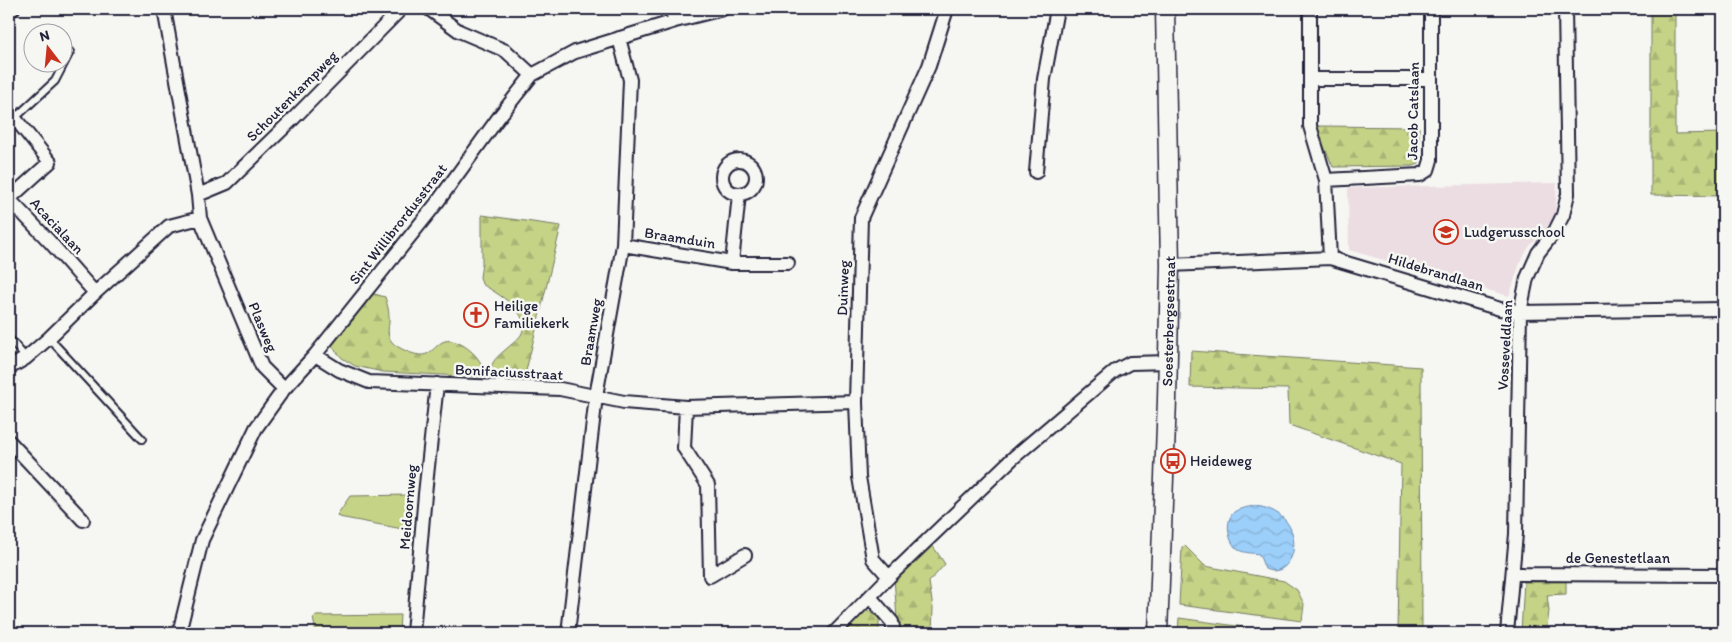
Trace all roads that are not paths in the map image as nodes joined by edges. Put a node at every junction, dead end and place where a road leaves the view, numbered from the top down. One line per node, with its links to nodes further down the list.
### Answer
1 (13, 9): 12 (street)
2 (164, 9): 23 (street, Plasweg)
3 (401, 9): 23 (street, Schoutenkampweg)
4 (429, 9): 16 (street)
5 (723, 9): 13 (street)
6 (947, 9): 42 (street, Duinweg)
7 (1057, 9): 20 (street)
8 (1165, 9): 29 (main road, Soesterbergsestraat)
9 (1310, 9): 17 (street)
10 (1431, 9): 18 (street, Jacob Catslaan)
11 (1565, 9): 32 (street, Vosseveldlaan)
12 (9, 10)
13 (673, 15): 14 (street)
14 (619, 38): 16 (street); 25 (street, Braamweg)
15 (60, 72): 19 (lane, Acacialaan)
16 (532, 75): 35 (street, Sint Willibrordusstraat)
17 (1310, 79): 18 (street); 21 (street)
18 (1430, 79): 21 (street, Jacob Catslaan)
19 (12, 115): 30 (street, Acacialaan)
20 (1036, 172)
21 (1326, 180): 26 (street)
22 (739, 194): 27 (street, Braamduin)
23 (198, 195): 24 (street, Plasweg)
24 (200, 218): 30 (street); 40 (street, Plasweg)
25 (623, 246): 27 (street, Braamduin); 41 (street, Braamweg)
26 (1330, 258): 29 (street, Hildebrandlaan); 32 (street, Hildebrandlaan)
27 (732, 263): 28 (street, Braamduin)
28 (788, 263)
29 (1170, 265): 37 (main road, Soesterbergsestraat)
30 (95, 292): 34 (street)
31 (1723, 309): 32 (street, Hildebrandlaan)
32 (1520, 312): 48 (street, Vosseveldlaan)
33 (9, 338): 36 (lane)
34 (49, 338): 36 (street); 44 (lane)
35 (315, 356): 39 (street, Bonifaciusstraat); 40 (street, Sint Willibrordusstraat)
36 (26, 358): 38 (street)
37 (1168, 362): 50 (street); 57 (main road, Soesterbergsestraat)
38 (9, 368)
39 (437, 384): 41 (street, Bonifaciusstraat); 53 (street, Meidoornweg)
40 (284, 389): 52 (street)
41 (596, 396): 43 (street, Bonifaciusstraat); 54 (street, Braamweg)
42 (856, 402): 43 (street, Bonifaciusstraat); 50 (street, Duinweg)
43 (686, 407): 47 (street)
44 (142, 439)
45 (9, 441): 46 (street)
46 (83, 520)
47 (745, 555)
48 (1513, 574): 49 (street, de Genestetlaan); 58 (street, Vosseveldlaan)
49 (1723, 575)
50 (889, 577): 51 (street)
51 (870, 597): 55 (street); 56 (street)
52 (179, 633)
53 (413, 633)
54 (568, 633)
55 (834, 633)
56 (894, 633)
57 (1158, 633)
58 (1507, 633)

